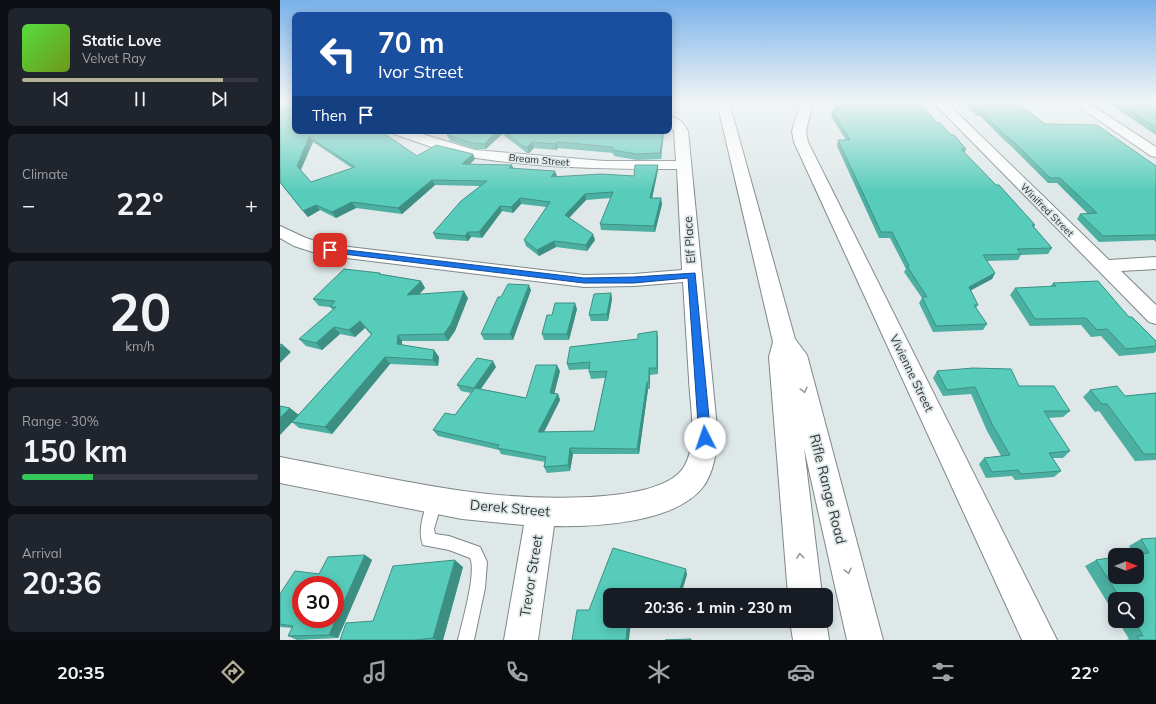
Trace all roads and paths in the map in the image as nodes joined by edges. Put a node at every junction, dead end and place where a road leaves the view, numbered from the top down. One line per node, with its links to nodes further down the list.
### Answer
1 (682, 132): 8 (street, Elf Place)
2 (731, 132): 14 (main road, Rifle Range Road)
3 (799, 132): 25 (street, Vivienne Street)
4 (968, 132): 11 (street, Winifred Street)
5 (1124, 132): 7 (street)
6 (408, 134): 8 (street, Bream Street)
7 (1156, 153)
8 (683, 165): 12 (street, Elf Place)
9 (280, 231): 12 (street)
10 (1156, 263): 11 (street)
11 (1104, 266): 13 (street, Winifred Street)
12 (692, 275): 15 (street, Elf Place)
13 (1156, 317)
14 (784, 342): 19 (main road, Rifle Range Road, one-way to 14); 24 (main road, Rifle Range Road, one-way to 24)
15 (705, 438): 18 (street, Derek Street)
16 (280, 470): 17 (street, Derek Street)
17 (436, 499): 18 (street, Derek Street); 21 (lane)
18 (541, 512): 22 (street, Trevor Street)
19 (804, 588)
20 (809, 628): 23 (main road)
21 (466, 640)
22 (521, 640)
23 (811, 640)
24 (866, 640)
25 (1040, 640)

